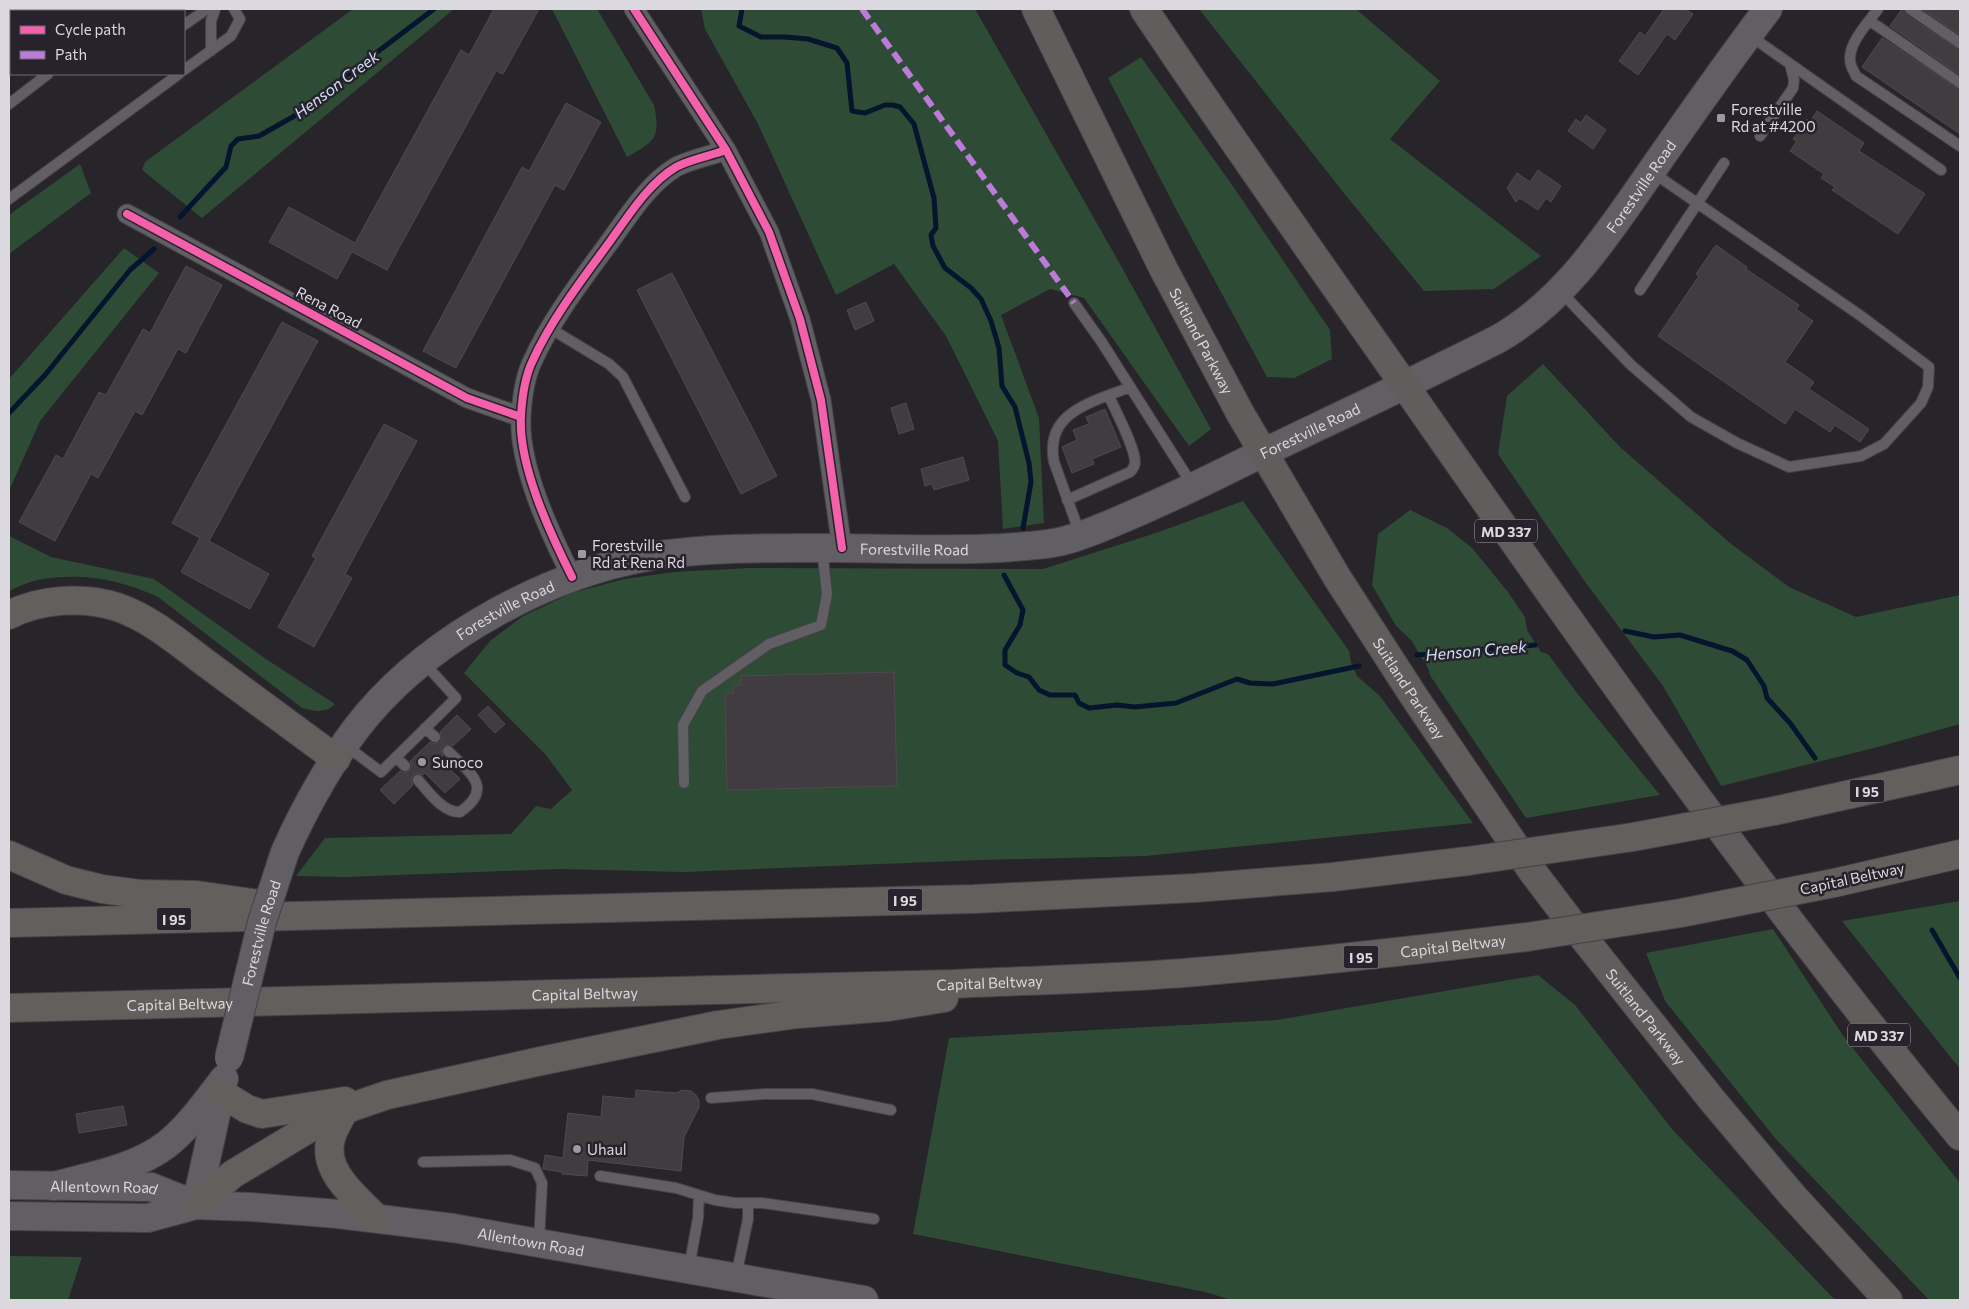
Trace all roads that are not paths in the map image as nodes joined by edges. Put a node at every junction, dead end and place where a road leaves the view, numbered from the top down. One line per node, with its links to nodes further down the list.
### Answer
1 (214, 9): 10 (lane); 13 (lane)
2 (234, 9): 13 (lane)
3 (634, 9): 22 (street)
4 (1036, 9): 37 (highway, Suitland Parkway)
5 (1144, 9): 33 (highway)
6 (1768, 9): 11 (main road, Forestville Road)
7 (1878, 9): 9 (lane)
8 (1910, 9): 12 (lane)
9 (1870, 21): 18 (lane); 21 (lane)
10 (185, 24)
11 (1749, 35): 14 (lane); 25 (main road, Forestville Road)
12 (1960, 44)
13 (211, 51): 15 (lane)
14 (1790, 64): 20 (lane); 24 (lane)
15 (185, 69)
16 (47, 75): 19 (lane)
17 (178, 75): 26 (lane)
18 (1960, 83)
19 (9, 104)
20 (1760, 136)
21 (1960, 146)
22 (726, 150): 32 (street); 42 (street)
23 (1724, 162): 27 (lane)
24 (1941, 170)
25 (1651, 171): 27 (lane); 30 (main road, Forestville Road)
26 (9, 199)
27 (1697, 203): 29 (lane); 30 (lane)
28 (127, 214): 36 (street, Rena Road)
29 (1640, 290)
30 (1560, 292): 33 (main road, Forestville Road)
31 (1074, 303): 34 (lane)
32 (551, 329): 36 (street); 39 (lane)
33 (1404, 385): 37 (main road, Forestville Road); 65 (highway, MD 337)
34 (1130, 388): 35 (lane); 38 (lane)
35 (1109, 396): 40 (lane); 40 (lane)
36 (521, 417): 43 (street)
37 (1264, 453): 38 (main road, Forestville Road); 80 (highway, Suitland Parkway)
38 (1193, 487): 41 (main road, Forestville Road)
39 (685, 498)
40 (1068, 500): 41 (lane)
41 (1080, 535): 42 (main road, Forestville Road)
42 (832, 548): 43 (main road, Forestville Road); 54 (lane)
43 (572, 577): 45 (main road, Forestville Road)
44 (9, 615): 49 (highway)
45 (423, 662): 46 (lane); 49 (main road, Forestville Road)
46 (425, 728): 47 (lane); 50 (lane)
47 (434, 737)
48 (448, 751): 53 (lane)
49 (340, 752): 50 (lane); 61 (main road, Forestville Road, bridge)
50 (396, 757): 51 (lane)
51 (405, 766)
52 (1960, 770): 57 (highway, I 95, bridge)
53 (418, 780)
54 (684, 784)
55 (1960, 854): 59 (highway, Capital Beltway / I 95, bridge)
56 (9, 855): 57 (highway)
57 (340, 915): 58 (highway, I 95)
58 (9, 923)
59 (1059, 979): 60 (highway, Capital Beltway / I 95); 63 (highway)
60 (9, 1008)
61 (225, 1077): 63 (highway); 69 (main road); 72 (main road, Forestville Road)
62 (711, 1098): 64 (lane)
63 (356, 1105): 72 (highway); 74 (highway)
64 (891, 1110)
65 (1960, 1136)
66 (423, 1162): 76 (lane)
67 (600, 1176): 70 (lane)
68 (9, 1185): 69 (main road, Allentown Road)
69 (54, 1186): 72 (main road, Allentown Road)
70 (699, 1195): 71 (lane); 77 (lane)
71 (748, 1203): 75 (lane); 78 (lane)
72 (196, 1205): 73 (main road, Allentown Road); 74 (main road, Allentown Road)
73 (9, 1216)
74 (376, 1218): 76 (main road, Allentown Road)
75 (874, 1220)
76 (539, 1243): 77 (main road, Allentown Road)
77 (689, 1269): 78 (main road, Allentown Road)
78 (736, 1277): 79 (main road, Allentown Road)
79 (864, 1300)
80 (1888, 1300)

